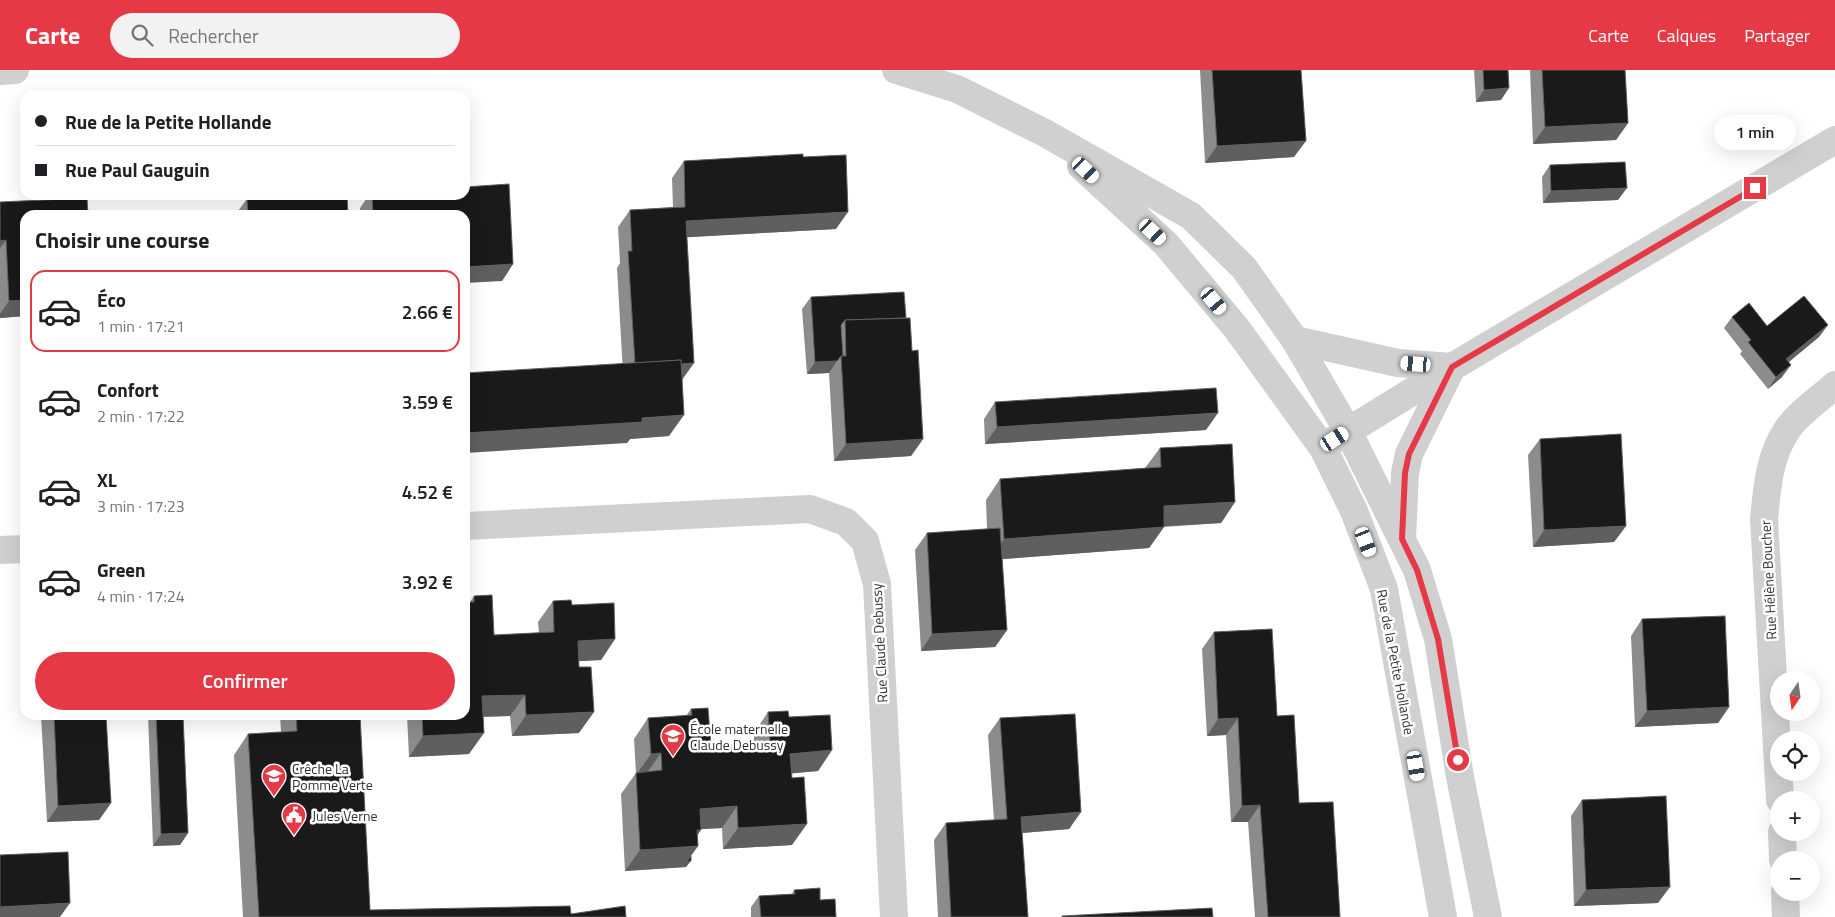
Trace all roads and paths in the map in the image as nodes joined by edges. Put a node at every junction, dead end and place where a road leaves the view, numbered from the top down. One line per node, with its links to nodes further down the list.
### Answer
1 (16, 70): 3 (street)
2 (896, 70): 4 (street, Rue de la Petite Hollande)
3 (0, 71)
4 (1045, 133): 6 (street, Rue de la Petite Hollande); 10 (street, Rue de la Petite Hollande)
5 (1835, 140): 7 (street)
6 (1295, 340): 7 (street); 9 (street, Rue de la Petite Hollande)
7 (1452, 367): 9 (street); 12 (street)
8 (1835, 385): 15 (street, Rue Hélène Boucher)
9 (1348, 431): 10 (street); 12 (street, Rue de la Petite Hollande)
10 (1322, 448): 18 (street, Rue de la Petite Hollande)
11 (470, 526): 17 (street, Rue Claude Debussy)
12 (1402, 539): 19 (street, Rue de la Petite Hollande)
13 (20, 549): 14 (street)
14 (0, 550)
15 (1779, 791)
16 (1785, 901): 20 (street)
17 (894, 917)
18 (1443, 917)
19 (1488, 917)
20 (1786, 917)

